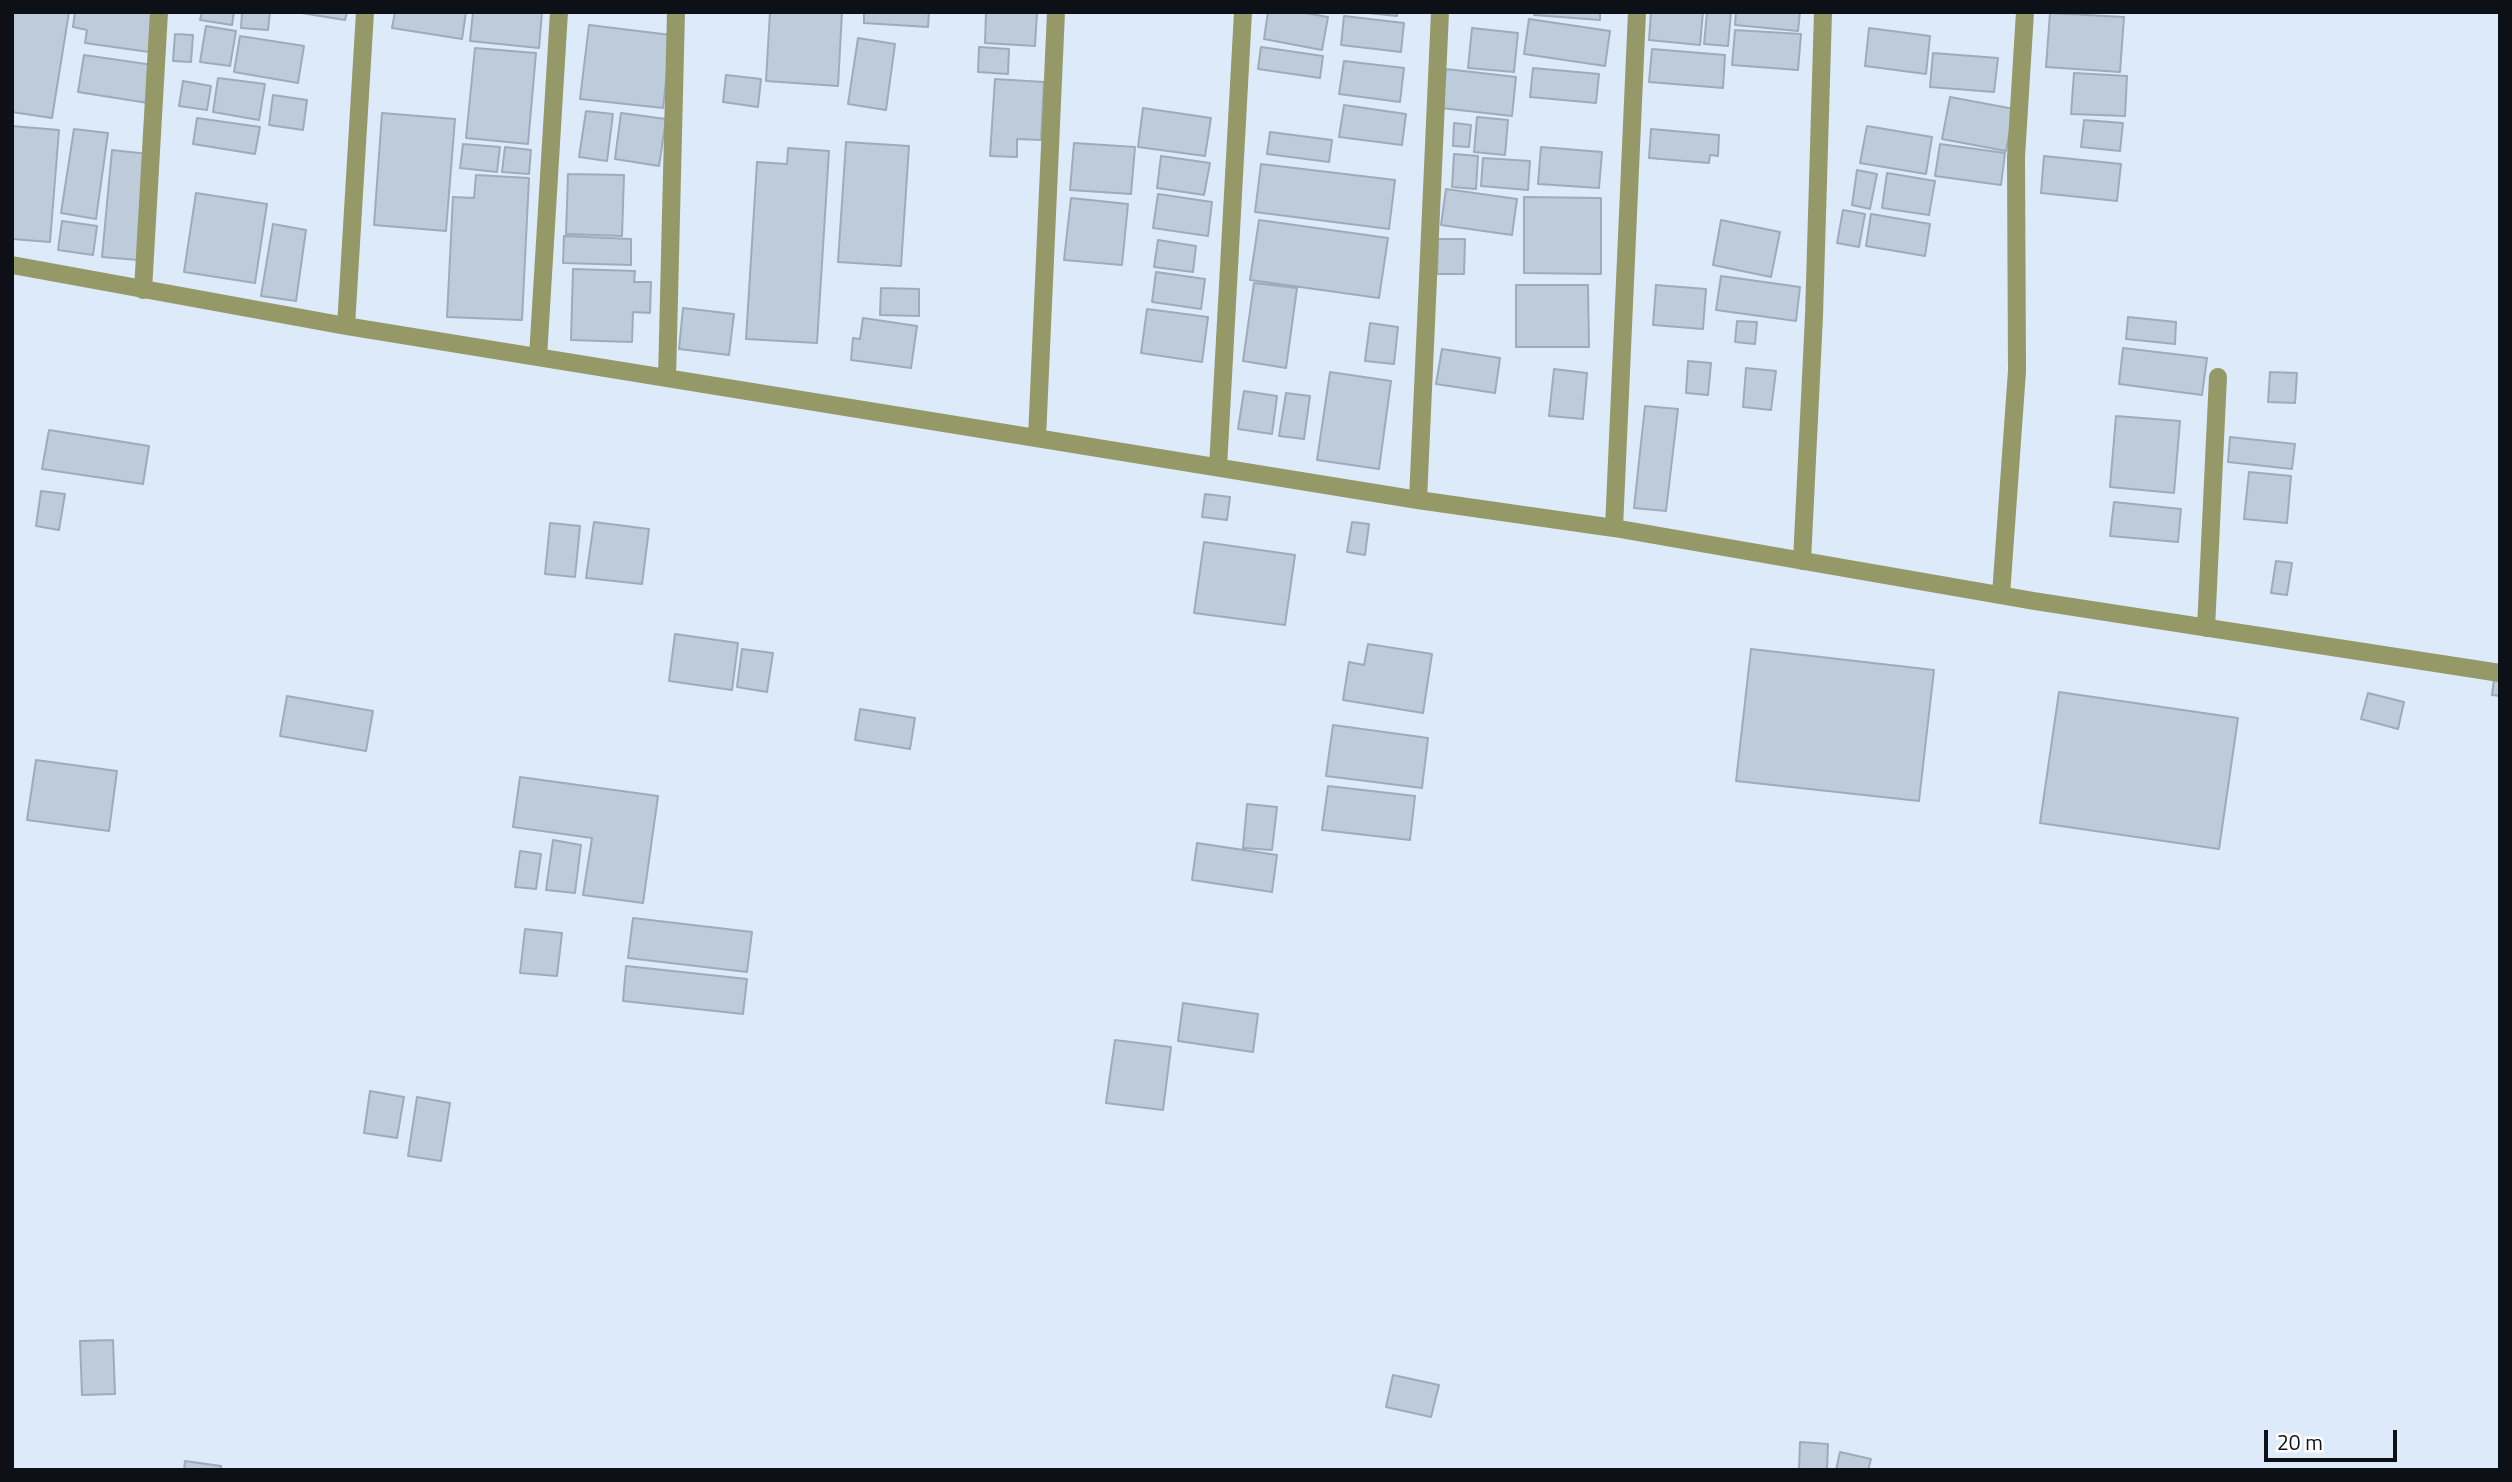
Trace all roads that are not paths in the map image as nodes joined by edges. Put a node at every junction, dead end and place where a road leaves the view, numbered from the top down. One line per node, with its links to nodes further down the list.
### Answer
1 (159, 12): 12 (street)
2 (365, 12): 13 (street)
3 (559, 12): 14 (street)
4 (676, 12): 16 (street)
5 (1056, 12): 17 (street)
6 (1243, 12): 18 (street)
7 (1440, 12): 19 (street)
8 (1637, 12): 20 (street)
9 (1823, 12): 21 (street)
10 (2025, 12): 22 (street)
11 (12, 265): 12 (street)
12 (143, 290): 13 (street)
13 (346, 326): 14 (street)
14 (538, 357): 16 (street)
15 (2218, 377): 23 (street)
16 (667, 378): 17 (street)
17 (1037, 438): 18 (street)
18 (1217, 467): 19 (street)
19 (1418, 500): 20 (street)
20 (1614, 528): 21 (street)
21 (1802, 561): 22 (street)
22 (2001, 595): 23 (street)
23 (2206, 628): 24 (street)
24 (2500, 673)

